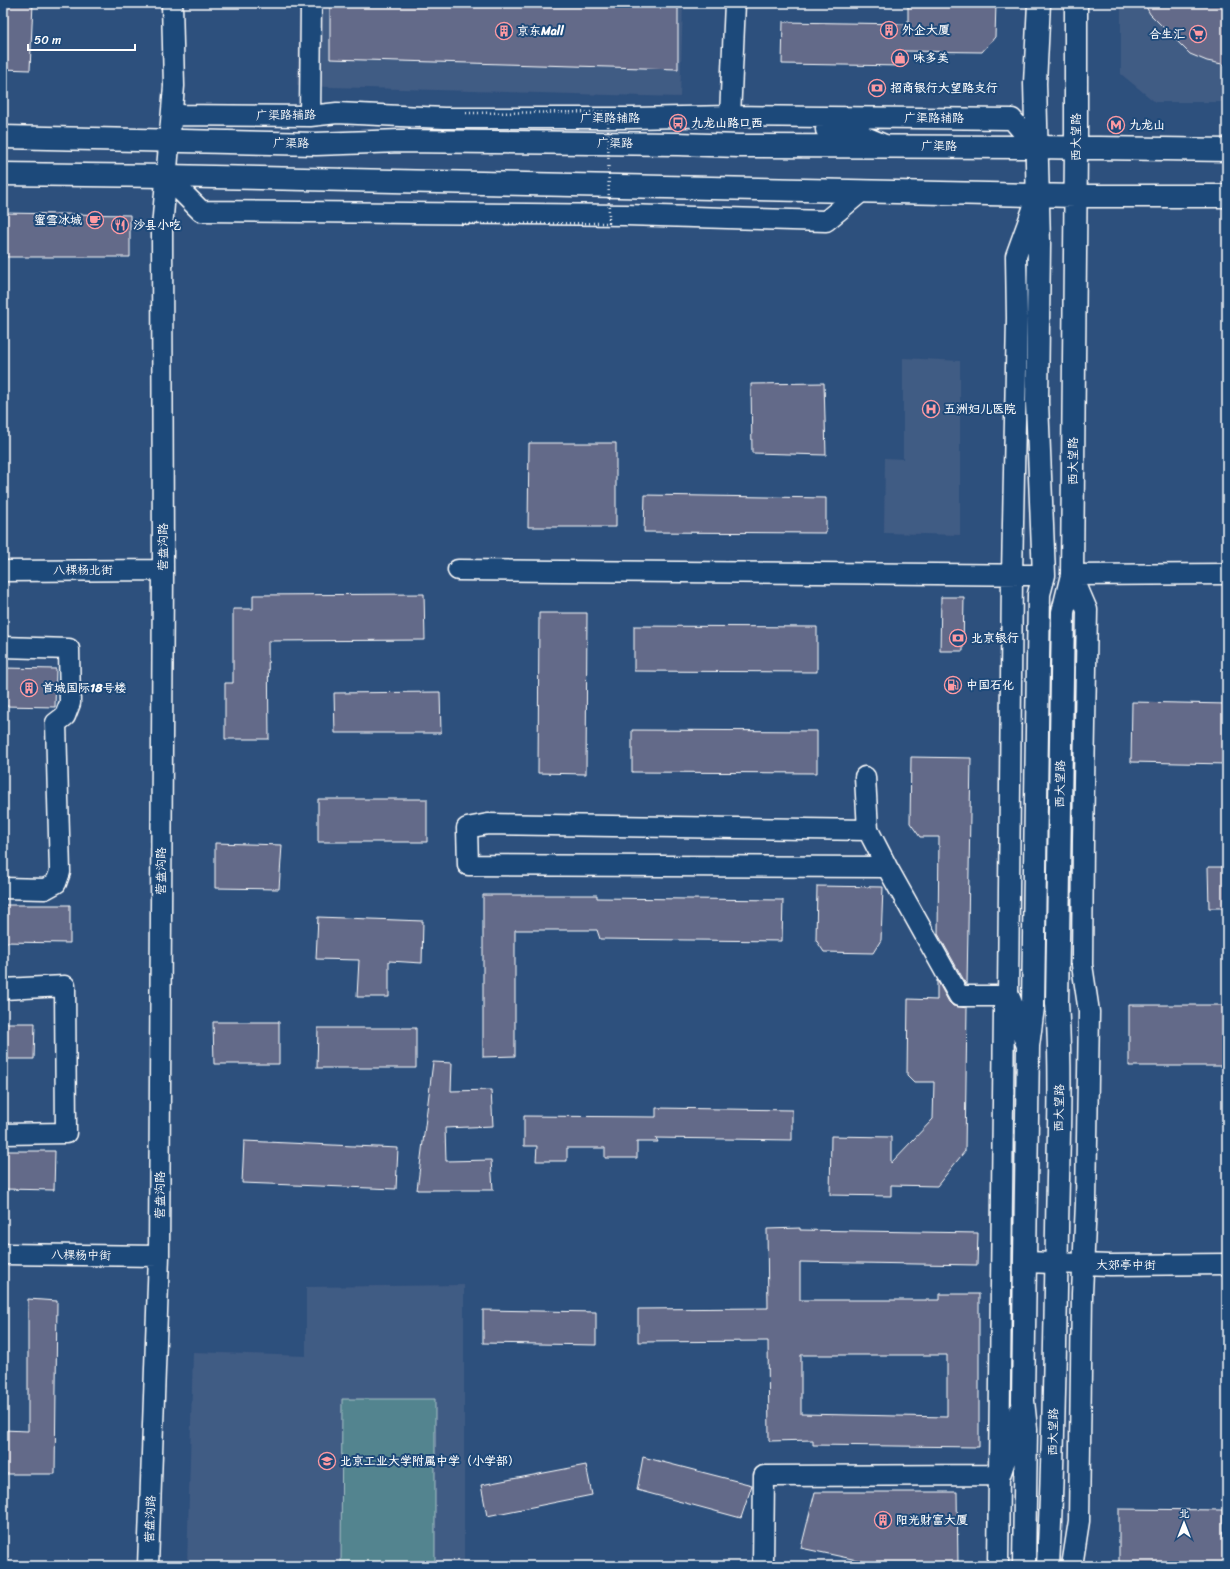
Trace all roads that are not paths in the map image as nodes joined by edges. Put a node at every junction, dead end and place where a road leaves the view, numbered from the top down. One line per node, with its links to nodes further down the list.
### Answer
1 (172, 3): 6 (street, 营盘沟路)
2 (311, 3): 7 (street)
3 (736, 3): 8 (street)
4 (1039, 3): 13 (main road, 西大望路)
5 (1076, 3): 14 (main road, 西大望路)
6 (172, 115): 7 (street, 广渠路辅路); 11 (street, 营盘沟路)
7 (310, 116): 8 (street, 广渠路辅路)
8 (730, 116): 9 (street, 广渠路辅路)
9 (774, 117): 12 (street); 13 (street, 广渠路辅路)
10 (3, 137): 11 (main road, 广渠路)
11 (170, 140): 12 (main road, 广渠路); 17 (street, 营盘沟路)
12 (887, 146): 13 (main road, 广渠路)
13 (1036, 147): 14 (main road, 广渠路); 19 (main road, 西大望路)
14 (1076, 148): 15 (main road, 广渠路); 20 (main road, 西大望路)
15 (1227, 150)
16 (3, 174): 17 (main road)
17 (166, 176): 18 (main road); 18 (street); 22 (street, 营盘沟路)
18 (862, 191): 19 (main road)
19 (1038, 195): 20 (main road); 26 (street); 27 (main road, 西大望路)
20 (1075, 196): 21 (main road); 28 (main road, 西大望路)
21 (1227, 196)
22 (163, 570): 24 (street, 八棵杨北街); 39 (street, 营盘沟路)
23 (458, 570): 26 (street)
24 (3, 571)
25 (1227, 574): 28 (street)
26 (1012, 575): 27 (street); 35 (street)
27 (1044, 575): 36 (main road, 西大望路)
28 (1072, 575): 41 (main road, 西大望路); 43 (street)
29 (3, 647): 33 (street)
30 (865, 778): 31 (street)
31 (868, 830): 32 (street); 32 (street)
32 (887, 867): 35 (street)
33 (3, 888)
34 (3, 989): 37 (street)
35 (1008, 996): 36 (main road); 45 (street)
36 (1028, 1046): 40 (main road, 西大望路)
37 (3, 1134)
38 (3, 1254): 39 (street, 八棵杨中街)
39 (159, 1256): 46 (street, 营盘沟路)
40 (1025, 1262): 41 (street, 大郊亭中街); 44 (main road, 西大望路)
41 (1057, 1264): 43 (street, 大郊亭中街); 50 (main road, 西大望路)
42 (1227, 1264): 43 (street, 大郊亭中街)
43 (1083, 1265): 51 (street)
44 (1023, 1401): 45 (main road); 49 (main road, 西大望路)
45 (999, 1475): 47 (street); 48 (street)
46 (148, 1566)
47 (763, 1566)
48 (998, 1566)
49 (1024, 1566)
50 (1048, 1566)
51 (1072, 1566)

